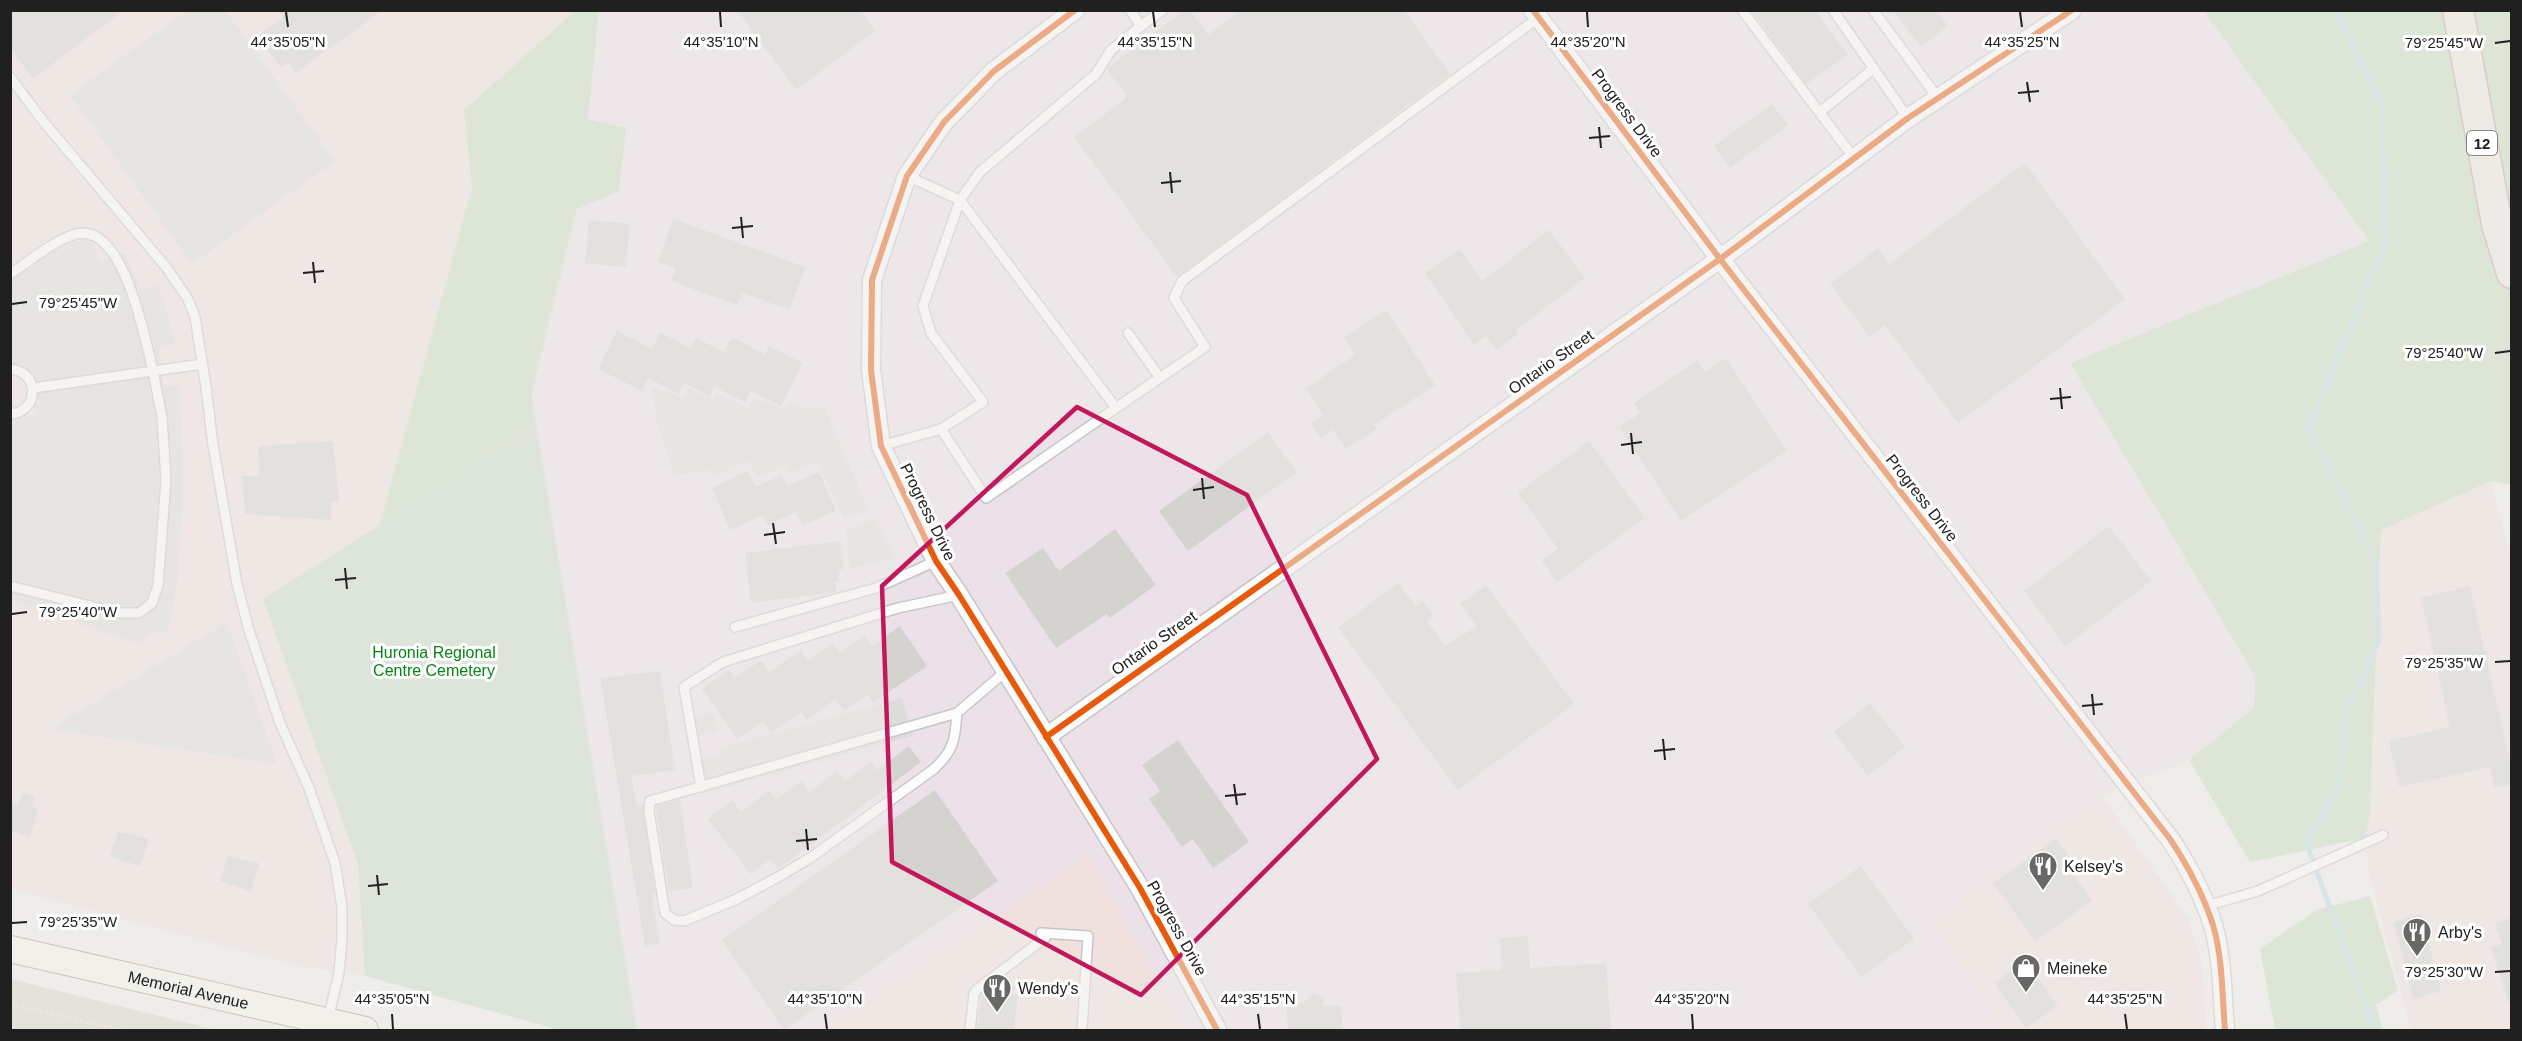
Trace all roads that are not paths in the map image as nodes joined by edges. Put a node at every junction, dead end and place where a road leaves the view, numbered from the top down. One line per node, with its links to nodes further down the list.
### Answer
1 (1075, 10): 17 (street, Progress Drive)
2 (1130, 10): 10 (lane)
3 (1163, 10): 10 (lane)
4 (1742, 10): 14 (lane)
5 (1833, 10): 11 (lane)
6 (1873, 10): 13 (lane)
7 (2072, 10): 13 (street, Ontario Street)
8 (2458, 10): 20 (highway, 12)
9 (1536, 14): 19 (street, Progress Drive); 26 (lane)
10 (1141, 26): 18 (lane)
11 (1874, 69): 14 (lane); 15 (lane)
12 (10, 77): 23 (lane)
13 (1938, 98): 15 (street, Ontario Street)
14 (1820, 112): 16 (lane)
15 (1908, 118): 16 (street, Ontario Street)
16 (1854, 158): 19 (street, Ontario Street)
17 (907, 176): 18 (lane); 31 (street, Progress Drive)
18 (960, 200): 28 (lane); 30 (lane)
19 (1720, 259): 38 (street, Ontario Street); 41 (street, Progress Drive)
20 (2511, 273)
21 (10, 274): 25 (lane)
22 (1128, 333): 26 (lane)
23 (203, 364): 25 (lane); 43 (lane)
24 (10, 369): 27 (lane)
25 (153, 371): 27 (lane); 33 (lane)
26 (1160, 378): 28 (lane)
27 (34, 388): 29 (lane)
28 (1116, 408): 30 (lane)
29 (10, 414)
30 (941, 429): 31 (lane)
31 (881, 446): 32 (street, Progress Drive)
32 (936, 561): 34 (street, Progress Drive); 35 (lane)
33 (10, 586)
34 (959, 595): 36 (street, Progress Drive); 39 (lane)
35 (735, 627)
36 (1006, 671): 37 (lane); 38 (street, Progress Drive)
37 (957, 713): 39 (lane); 39 (lane)
38 (1046, 737): 47 (street, Progress Drive)
39 (701, 787)
40 (2383, 836): 41 (lane)
41 (2206, 906): 48 (street, Progress Drive)
42 (10, 950): 43 (main road, Memorial Avenue)
43 (328, 1021): 44 (main road, Memorial Avenue)
44 (365, 1030)
45 (970, 1030): 46 (lane)
46 (1082, 1030)
47 (1217, 1030)
48 (2225, 1030)

